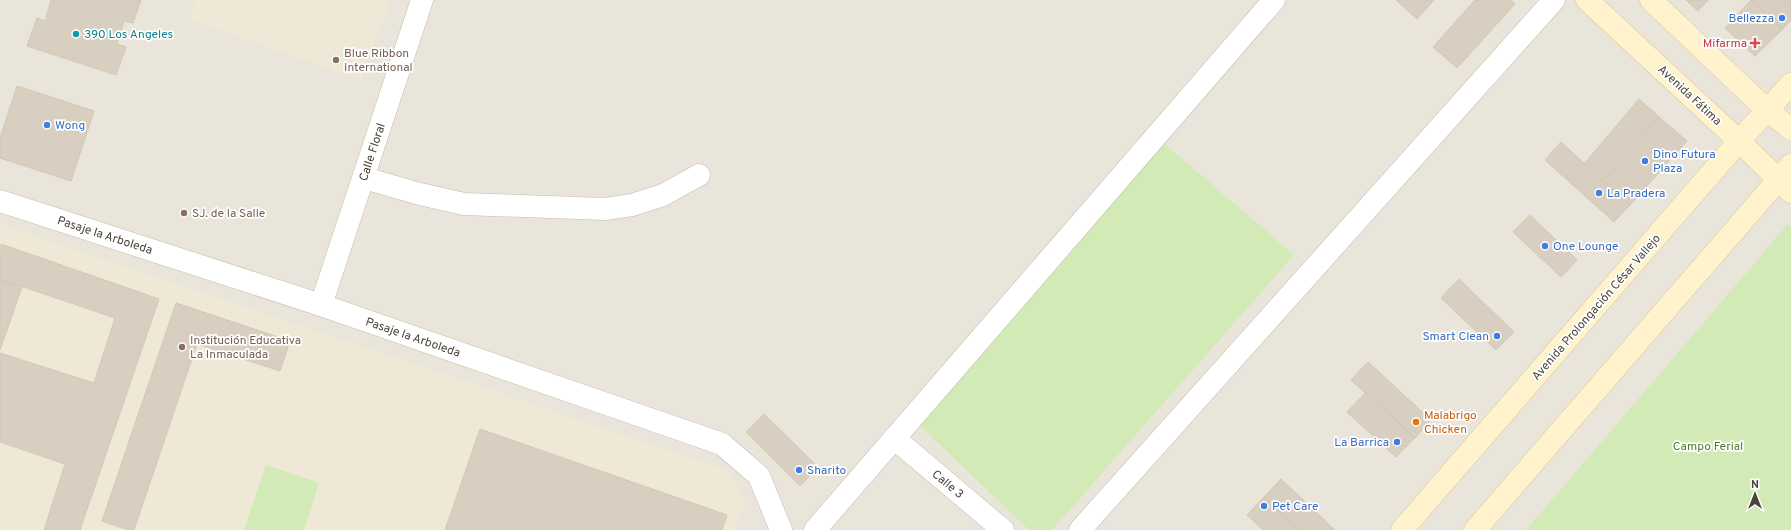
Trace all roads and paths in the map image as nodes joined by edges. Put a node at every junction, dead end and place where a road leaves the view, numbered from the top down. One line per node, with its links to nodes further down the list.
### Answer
1 (422, 0): 11 (street, Calle Floral)
2 (1274, 0): 15 (street)
3 (1554, 0): 19 (street)
4 (1587, 0): 9 (main road, Avenida Fátima)
5 (1651, 0): 7 (main road)
6 (1791, 84): 7 (main road, Avenida Prolongación César Vallejo)
7 (1768, 111): 8 (main road); 9 (main road, Avenida Prolongación César Vallejo)
8 (1791, 129)
9 (1739, 141): 12 (main road, Avenida Fátima); 20 (main road, Avenida Prolongación César Vallejo)
10 (699, 175): 11 (street)
11 (364, 178): 14 (street, Calle Floral)
12 (1787, 179): 21 (main road)
13 (0, 201): 14 (street, Pasaje la Arboleda)
14 (321, 305): 16 (street, Pasaje la Arboleda)
15 (894, 438): 17 (street); 18 (street, Calle 3)
16 (781, 530)
17 (815, 530)
18 (1003, 530)
19 (1080, 530)
20 (1402, 530)
21 (1475, 530)

